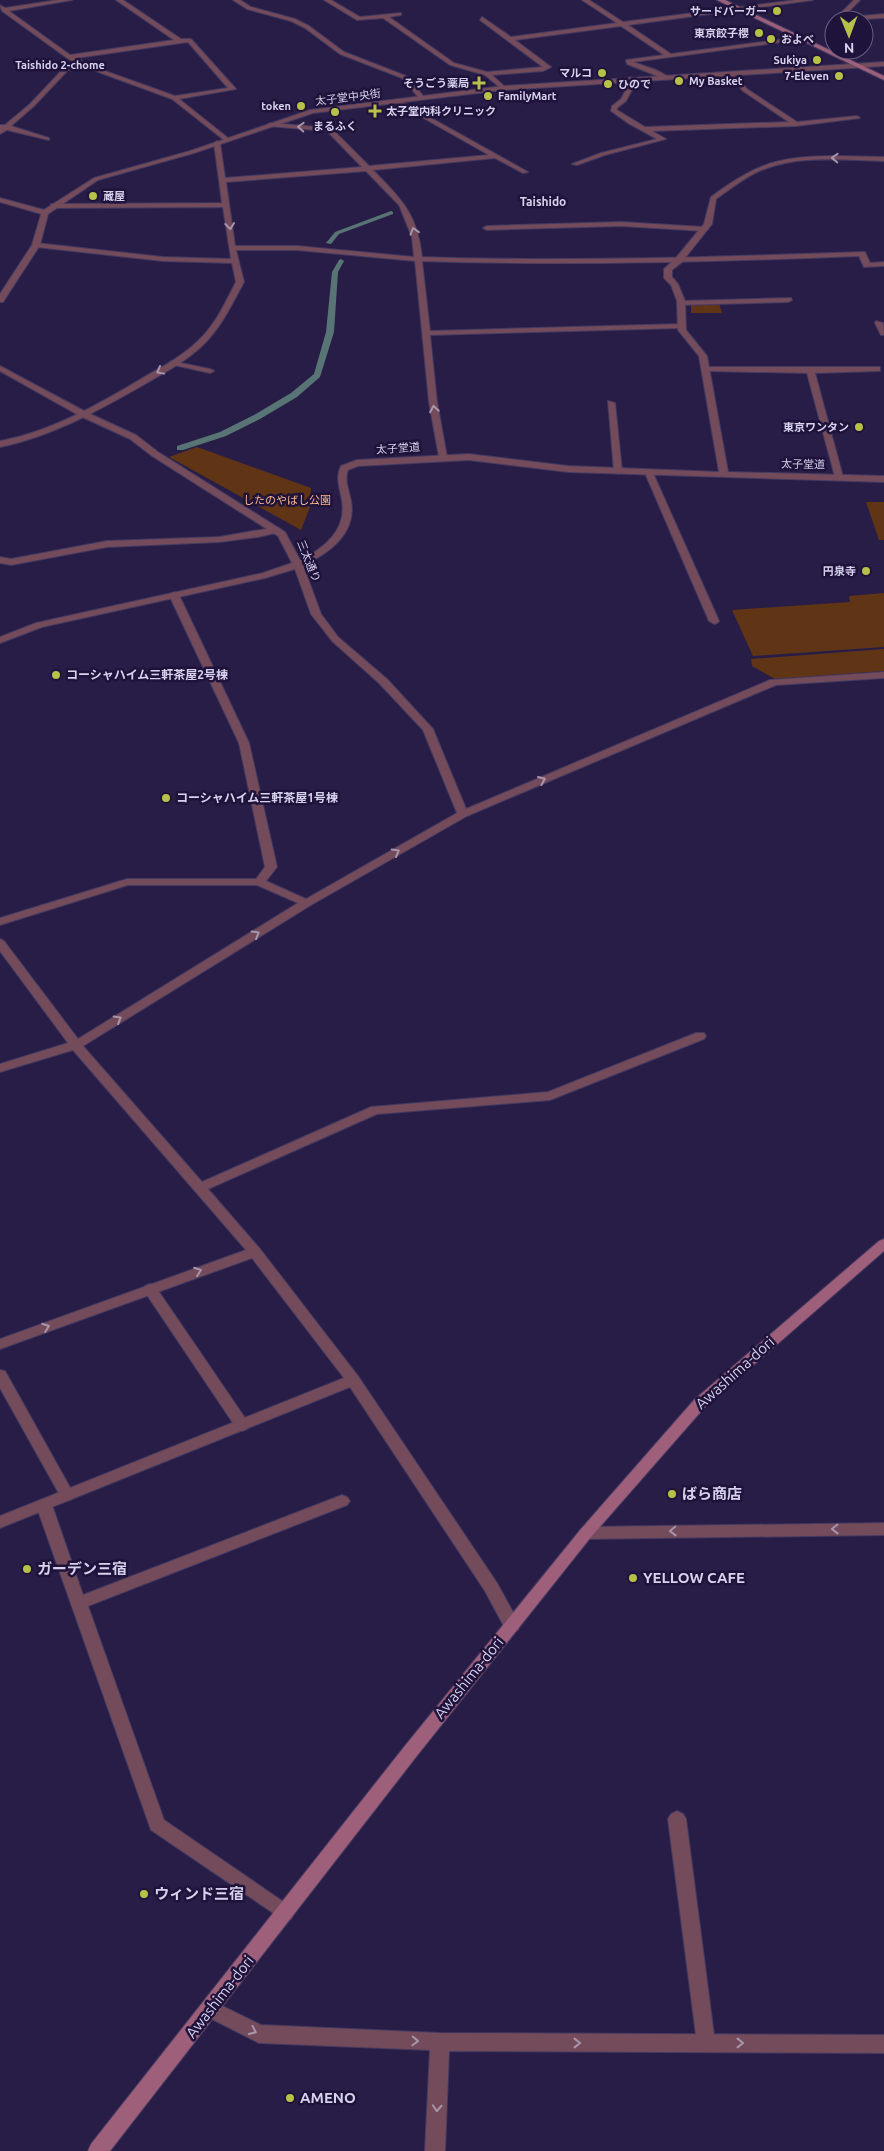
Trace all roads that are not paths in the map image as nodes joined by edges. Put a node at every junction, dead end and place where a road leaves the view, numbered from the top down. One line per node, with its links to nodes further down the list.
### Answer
1 (69, 0): 9 (street)
2 (119, 0): 18 (street)
3 (236, 0): 33 (street)
4 (327, 0): 13 (street)
5 (585, 0): 15 (street)
6 (720, 0): 10 (main road)
7 (810, 0): 10 (street)
8 (857, 0): 11 (street)
9 (2, 8): 21 (street)
10 (739, 9): 15 (street); 17 (main road)
11 (847, 10)
12 (399, 14): 13 (street)
13 (384, 16): 26 (street)
14 (482, 19): 16 (street)
15 (623, 24): 16 (street); 20 (street)
16 (509, 39): 26 (street)
17 (801, 39): 19 (main road); 20 (street)
18 (178, 40): 21 (street); 32 (street)
19 (824, 50)
20 (669, 55): 28 (street)
21 (69, 57): 23 (street)
22 (846, 60): 25 (main road)
23 (83, 64): 32 (street); 38 (street)
24 (884, 64): 25 (street, 太子堂中央街)
25 (861, 67): 27 (street, 太子堂中央街); 29 (main road)
26 (487, 74): 31 (street)
27 (732, 74): 28 (street, 太子堂中央街); 36 (street)
28 (665, 77): 30 (street, 太子堂中央街)
29 (884, 78)
30 (630, 79): 31 (street, 太子堂中央街); 39 (street)
31 (503, 88): 33 (street, 太子堂中央街)
32 (174, 98): 42 (street)
33 (422, 98): 34 (street, 太子堂中央街)
34 (397, 101): 37 (street, 太子堂中央街); 44 (street)
35 (857, 118): 36 (street)
36 (796, 124): 39 (street)
37 (270, 125): 42 (street, 太子堂中央街); 47 (street, one-way to 37)
38 (4, 126): 40 (street); 41 (street)
39 (644, 129): 46 (street)
40 (0, 132)
41 (47, 139)
42 (226, 139): 43 (street, 太子堂中央街)
43 (217, 143): 49 (street); 52 (street, 太子堂中央街)
44 (497, 156): 47 (street); 48 (street)
45 (884, 159): 55 (street, one-way to 55)
46 (575, 164)
47 (370, 169): 49 (street); 58 (street, one-way to 47)
48 (525, 172)
49 (223, 180): 51 (street)
50 (0, 200): 53 (street)
51 (227, 205): 52 (street); 57 (street, one-way to 57)
52 (54, 206): 53 (street, 太子堂中央街)
53 (45, 213): 56 (street)
54 (488, 228): 55 (street)
55 (704, 229): 60 (street)
56 (36, 246): 59 (street); 62 (street)
57 (232, 248): 58 (street); 59 (street)
58 (417, 259): 60 (street); 67 (street)
59 (234, 260): 69 (street)
60 (678, 261): 61 (street); 64 (street)
61 (884, 264)
62 (0, 300)
63 (788, 300): 64 (street)
64 (681, 303): 66 (street)
65 (879, 323): 68 (street)
66 (681, 326): 67 (street); 71 (street)
67 (427, 333): 78 (street, one-way to 67)
68 (884, 333)
69 (174, 363): 73 (street); 76 (street, one-way to 76)
70 (0, 368): 76 (street, 三太通り)
71 (706, 369): 74 (street); 81 (street)
72 (876, 370): 74 (street)
73 (210, 371)
74 (810, 371): 82 (street)
75 (611, 403): 79 (street)
76 (83, 414): 77 (street); 84 (street, 三太通り)
77 (0, 444)
78 (443, 457): 79 (street, 太子堂道); 86 (street, 太子堂道)
79 (618, 471): 80 (street, 太子堂道)
80 (649, 473): 81 (street, 太子堂道); 88 (street)
81 (724, 474): 82 (street, 太子堂道)
82 (839, 477): 83 (street, 太子堂道)
83 (884, 478)
84 (278, 530): 85 (street); 86 (street, 三太通り)
85 (0, 560)
86 (298, 566): 87 (street, 太子堂道); 91 (street, 三太通り)
87 (174, 595): 89 (street, 太子堂道); 92 (street)
88 (714, 621)
89 (0, 640)
90 (884, 675): 91 (street, one-way to 90)
91 (463, 814): 93 (street, one-way to 91)
92 (259, 882): 93 (street); 94 (street)
93 (307, 904): 97 (street, one-way to 93)
94 (0, 922)
95 (0, 943): 97 (street)
96 (700, 1036): 99 (street)
97 (76, 1045): 98 (street); 99 (street)
98 (0, 1068)
99 (199, 1188): 101 (street)
100 (884, 1244): 112 (main road, Awashima-dori)
101 (255, 1252): 102 (street, one-way to 101); 105 (street)
102 (150, 1289): 103 (street, one-way to 102); 106 (street)
103 (0, 1344)
104 (0, 1374): 107 (street)
105 (353, 1380): 106 (street); 114 (street)
106 (242, 1425): 107 (street)
107 (67, 1496): 109 (street)
108 (342, 1501): 113 (street)
109 (44, 1505): 110 (street); 113 (street)
110 (0, 1522)
111 (884, 1529): 112 (street, one-way to 112)
112 (586, 1533): 114 (main road, Awashima-dori)
113 (79, 1603): 116 (street)
114 (512, 1625): 116 (main road, Awashima-dori)
115 (677, 1819): 119 (street)
116 (284, 1914): 117 (main road, Awashima-dori)
117 (210, 2009): 118 (street, one-way to 118); 121 (main road, Awashima-dori)
118 (440, 2042): 119 (street, one-way to 119); 122 (street, one-way to 122)
119 (706, 2043): 120 (street, one-way to 120)
120 (884, 2044)
121 (98, 2151)
122 (435, 2151)

